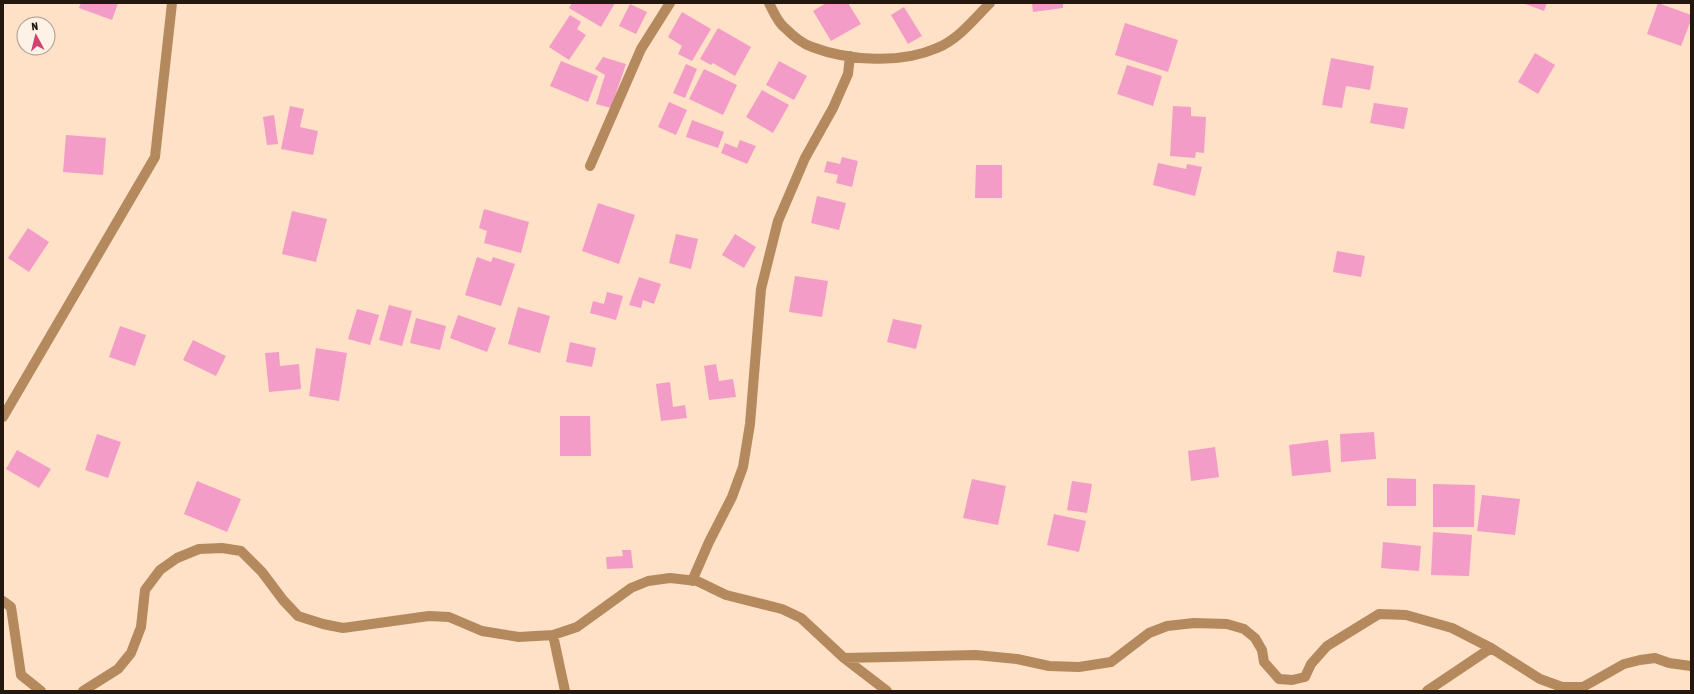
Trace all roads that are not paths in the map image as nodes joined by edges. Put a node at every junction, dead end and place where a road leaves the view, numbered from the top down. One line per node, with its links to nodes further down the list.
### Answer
1 (172, 3): 7 (street)
2 (670, 3): 6 (street)
3 (768, 3): 5 (street)
4 (990, 3): 5 (street)
5 (850, 56): 8 (street)
6 (590, 166)
7 (3, 417)
8 (692, 581): 10 (street); 12 (street)
9 (3, 601): 14 (street)
10 (553, 635): 15 (street); 16 (street)
11 (1491, 648): 12 (street); 13 (street); 18 (street)
12 (844, 658): 17 (street)
13 (1691, 666)
14 (41, 691)
15 (83, 691)
16 (565, 691)
17 (888, 691)
18 (1426, 691)

